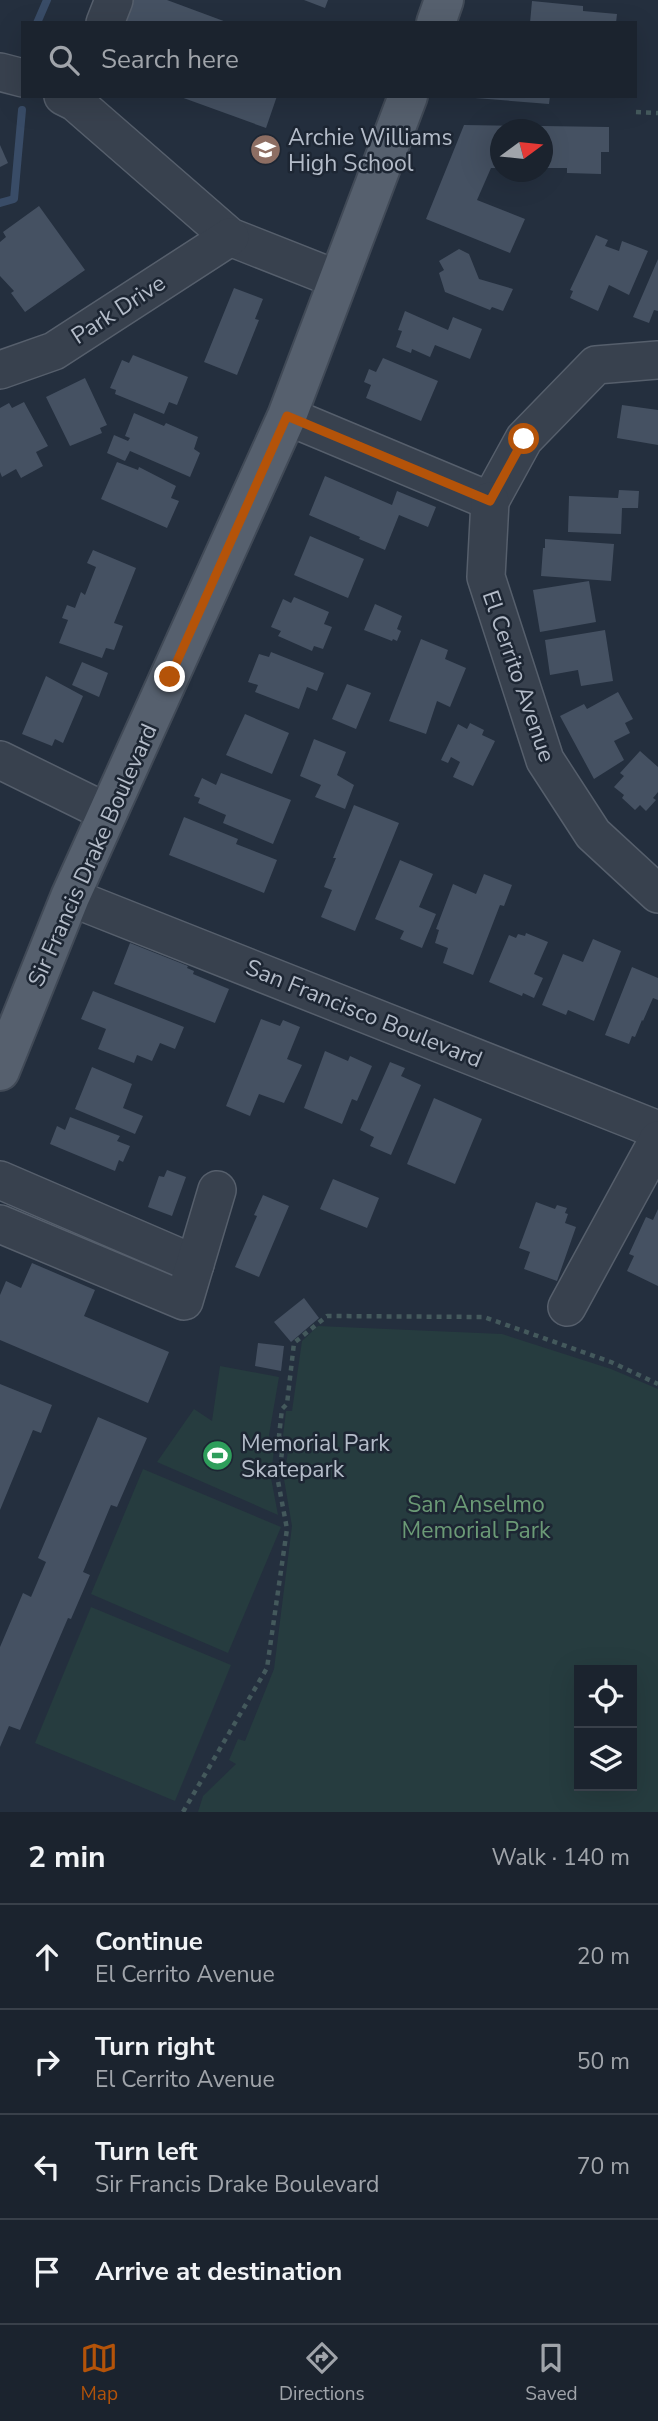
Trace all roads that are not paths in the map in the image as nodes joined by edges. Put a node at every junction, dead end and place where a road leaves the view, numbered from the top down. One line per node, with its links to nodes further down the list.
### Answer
1 (114, 0): 3 (street)
2 (444, 0): 4 (main road)
3 (106, 21)
4 (437, 21)
5 (0, 72): 6 (street)
6 (21, 77)
7 (72, 98): 9 (street)
8 (407, 98): 10 (main road, Sir Francis Drake Boulevard)
9 (230, 237): 10 (street); 12 (street, Park Drive)
10 (339, 280): 13 (main road, Sir Francis Drake Boulevard)
11 (658, 360): 14 (street, El Cerrito Avenue)
12 (0, 370)
13 (287, 416): 14 (street); 16 (main road, Sir Francis Drake Boulevard)
14 (490, 501): 17 (street, El Cerrito Avenue)
15 (0, 760): 16 (street)
16 (108, 813): 18 (main road, Sir Francis Drake Boulevard)
17 (658, 894)
18 (70, 897): 19 (main road, Sir Francis Drake Boulevard); 20 (street, San Francisco Boulevard)
19 (0, 1071)
20 (658, 1130)
21 (658, 1140): 26 (street)
22 (0, 1180): 25 (street)
23 (217, 1190): 25 (street)
24 (0, 1224): 25 (street)
25 (195, 1264)
26 (567, 1307)

